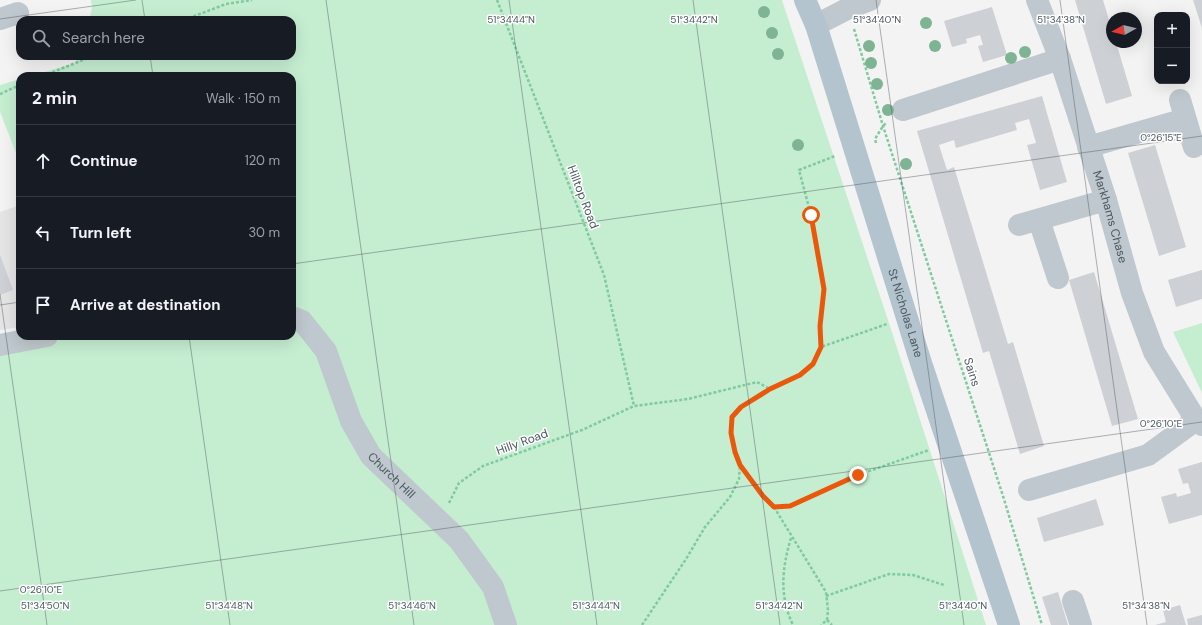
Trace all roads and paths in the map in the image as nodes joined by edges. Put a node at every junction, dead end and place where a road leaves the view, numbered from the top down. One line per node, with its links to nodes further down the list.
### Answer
1 (252, 0): 6 (path)
2 (497, 0): 26 (path, Hilltop Road)
3 (805, 0): 7 (main road, St Nicholas Lane)
4 (870, 0): 7 (street)
5 (1037, 0): 9 (street, Markhams Chase)
6 (194, 16)
7 (816, 25): 17 (main road, St Nicholas Lane)
8 (857, 41): 44 (path, Sains)
9 (1060, 59): 14 (street); 15 (street, Markhams Chase)
10 (83, 60): 11 (path)
11 (53, 72)
12 (16, 88): 13 (path)
13 (0, 94)
14 (903, 110)
15 (1088, 147): 16 (street); 18 (street, Markhams Chase)
16 (1194, 147)
17 (854, 149): 21 (main road, St Nicholas Lane); 24 (path)
18 (1106, 200): 19 (street); 27 (street, Markhams Chase)
19 (1058, 278)
20 (296, 318): 32 (street, Church Hill)
21 (907, 318): 24 (path); 28 (main road, St Nicholas Lane)
22 (26, 340): 23 (street)
23 (0, 345)
24 (821, 347): 25 (path)
25 (770, 389): 26 (path, Hilly Road); 29 (path)
26 (634, 406): 32 (path, Hilly Road)
27 (1199, 423): 30 (street)
28 (948, 444): 31 (path); 43 (main road, St Nicholas Lane)
29 (740, 465): 31 (path); 39 (path)
30 (1029, 490)
31 (774, 507): 33 (path)
32 (439, 521): 38 (street, Church Hill)
33 (792, 537): 35 (path); 40 (path)
34 (944, 585): 35 (path)
35 (826, 596): 37 (path)
36 (1073, 601): 45 (street)
37 (827, 620): 41 (path); 42 (path)
38 (506, 625)
39 (642, 625)
40 (793, 625)
41 (821, 625)
42 (832, 625)
43 (1009, 625)
44 (1042, 625)
45 (1081, 625)

